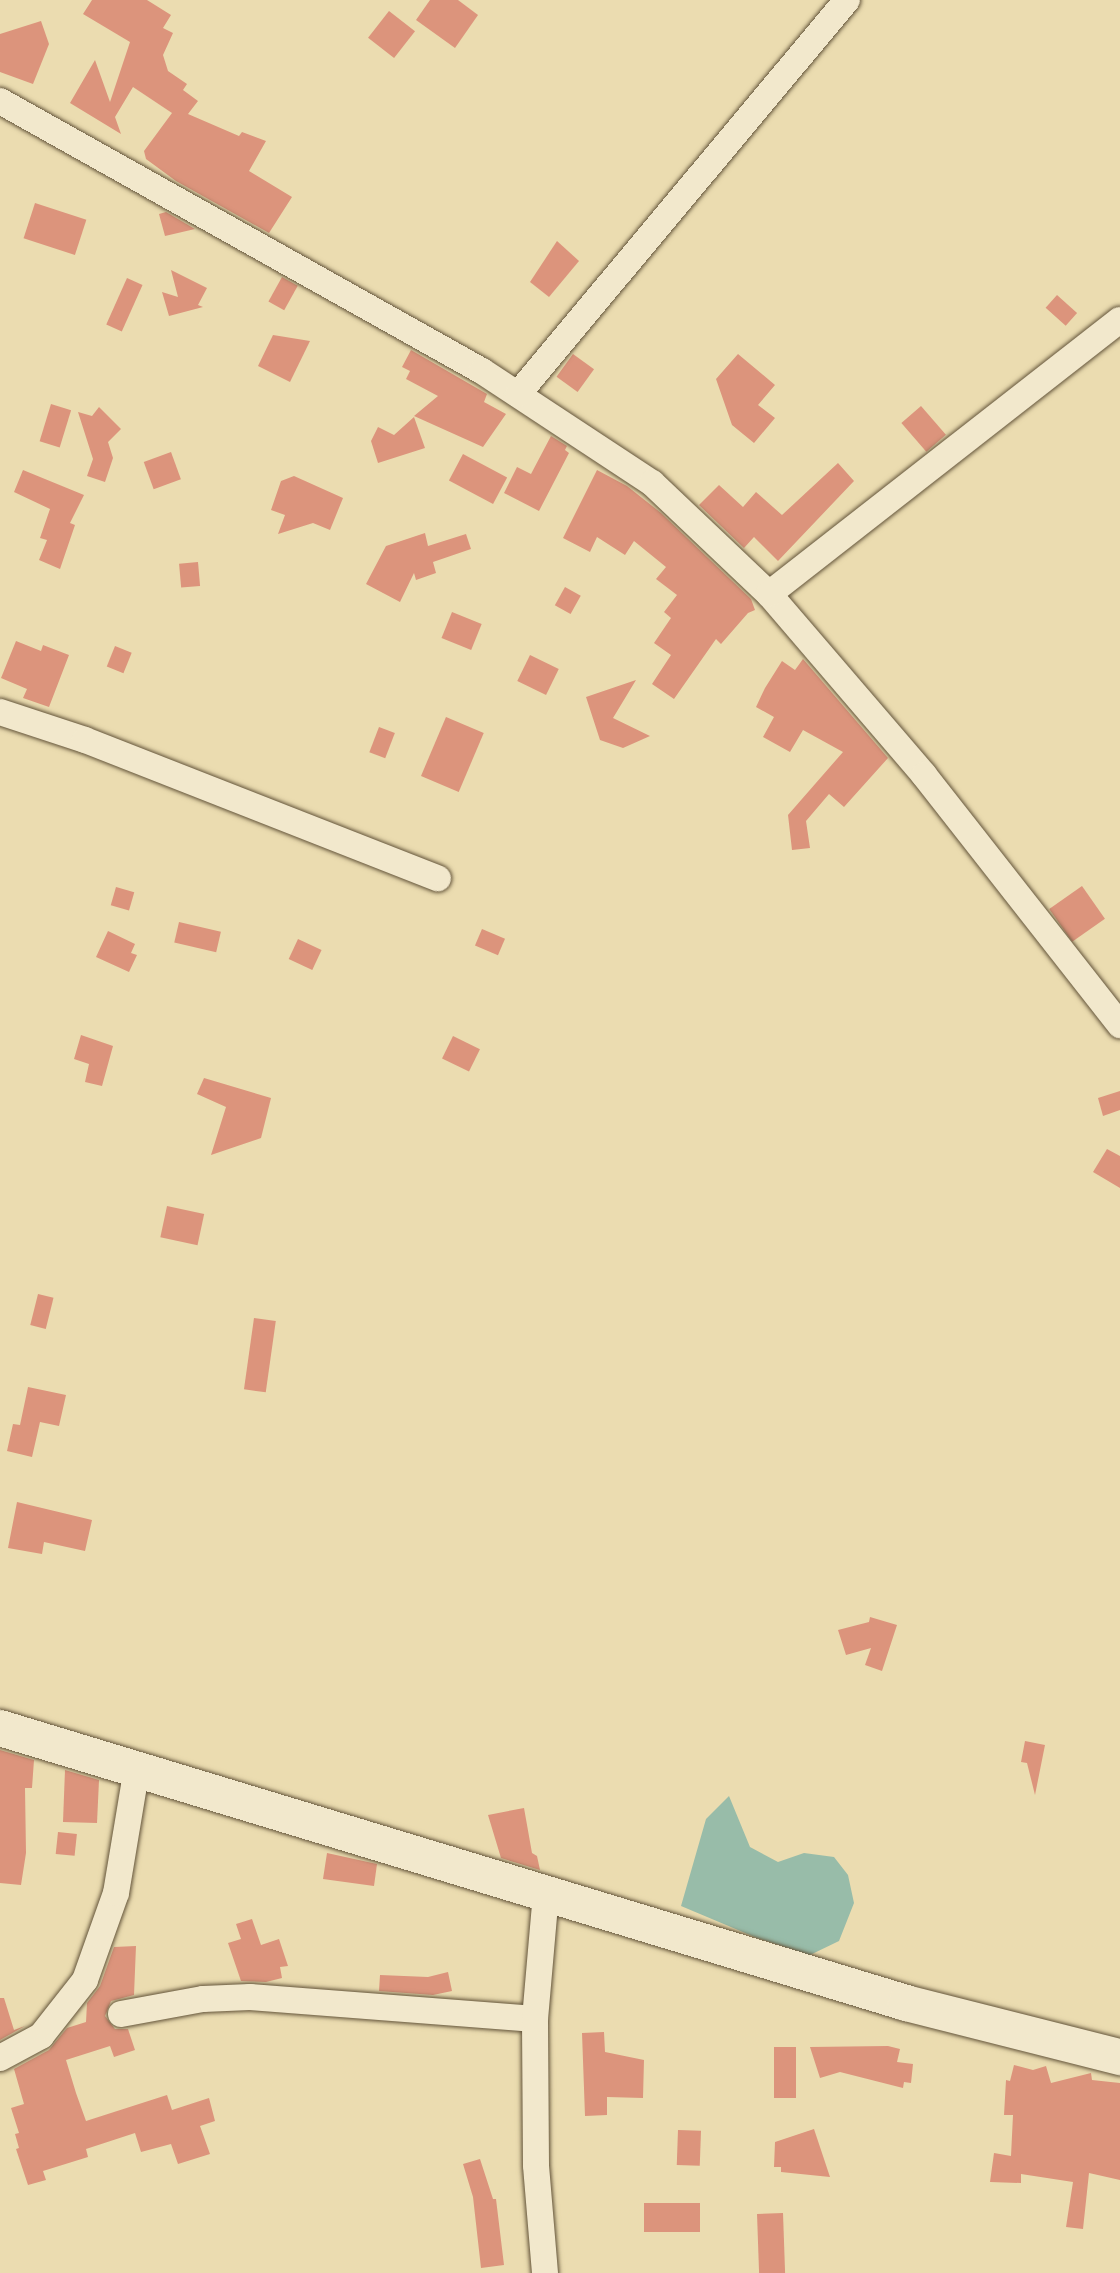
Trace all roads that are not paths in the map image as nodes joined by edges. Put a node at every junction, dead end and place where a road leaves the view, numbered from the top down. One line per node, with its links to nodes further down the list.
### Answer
1 (847, 0): 4 (street)
2 (0, 101): 4 (street)
3 (1120, 320): 5 (street)
4 (518, 394): 5 (street)
5 (769, 594): 8 (street)
6 (0, 712): 7 (street)
7 (438, 878)
8 (1120, 1025)
9 (0, 1728): 10 (street)
10 (137, 1768): 11 (street); 15 (street)
11 (546, 1893): 13 (street); 14 (street)
12 (121, 2014): 13 (street)
13 (535, 2019): 16 (street)
14 (1120, 2057)
15 (0, 2058)
16 (545, 2273)

